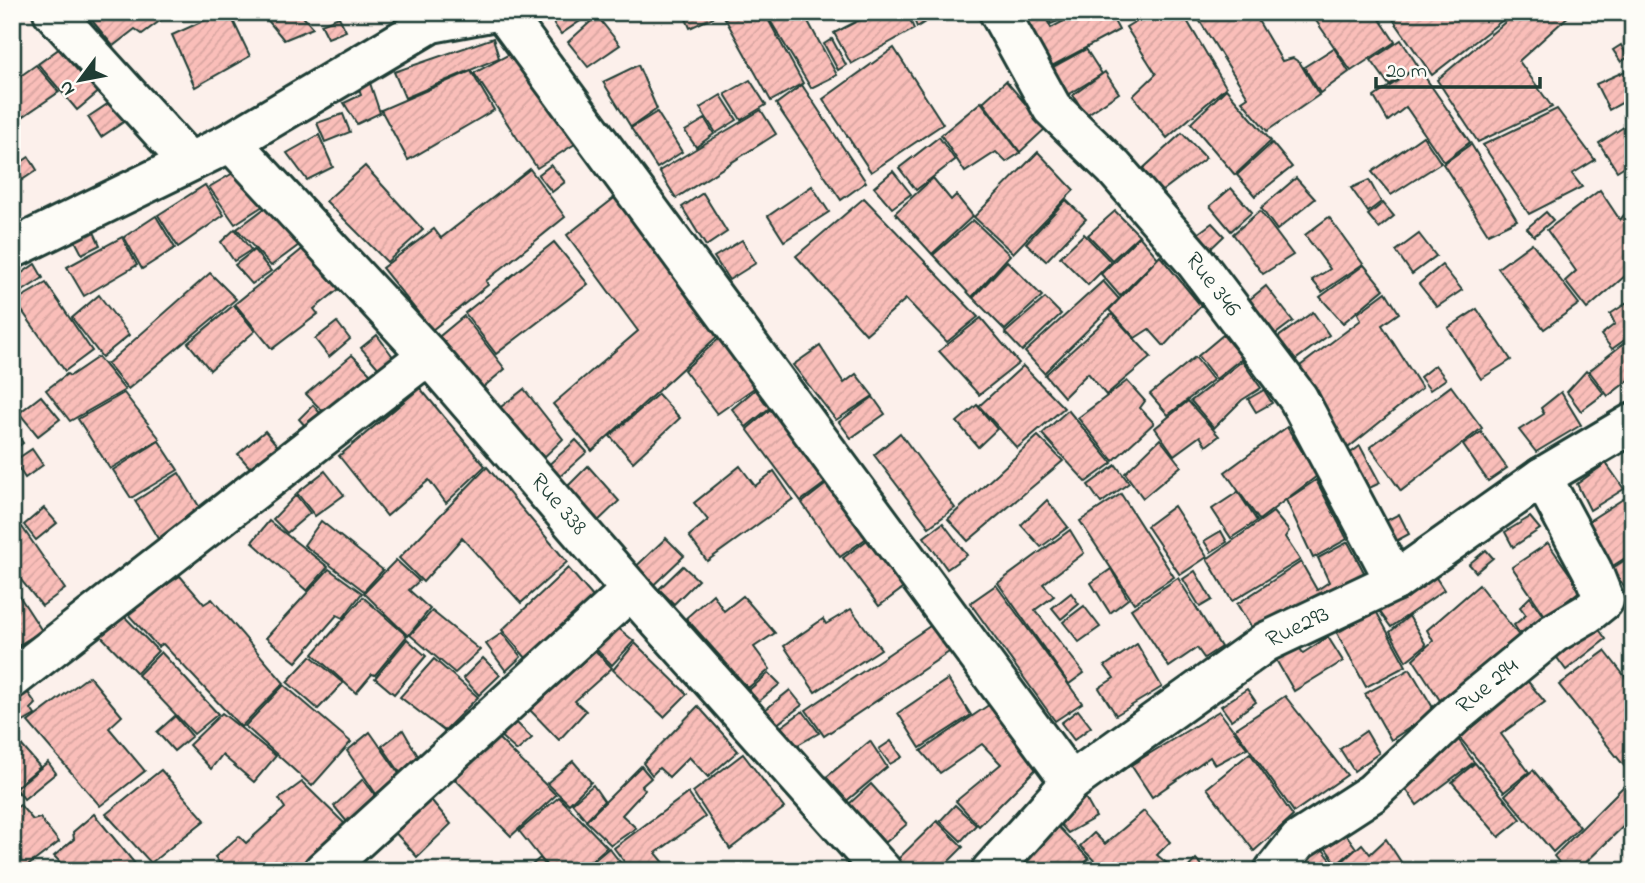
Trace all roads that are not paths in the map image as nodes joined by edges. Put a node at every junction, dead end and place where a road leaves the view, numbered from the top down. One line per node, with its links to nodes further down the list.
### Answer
1 (53, 12): 7 (street)
2 (489, 12): 5 (street)
3 (503, 12): 15 (street)
4 (999, 12): 12 (street, Rue 346)
5 (429, 17): 6 (street)
6 (232, 142): 7 (street); 9 (street, Rue 338)
7 (189, 162): 8 (street)
8 (12, 249)
9 (428, 355): 13 (street, Rue 338); 14 (street)
10 (1633, 423): 11 (street, Rue293)
11 (1542, 477): 12 (street, Rue293); 19 (street, Rue 294)
12 (1395, 581): 15 (street, Rue293)
13 (631, 590): 16 (street); 17 (street, Rue 338)
14 (12, 679)
15 (1071, 782): 18 (street, Rue293)
16 (323, 871)
17 (882, 871)
18 (991, 871)
19 (1274, 871)

